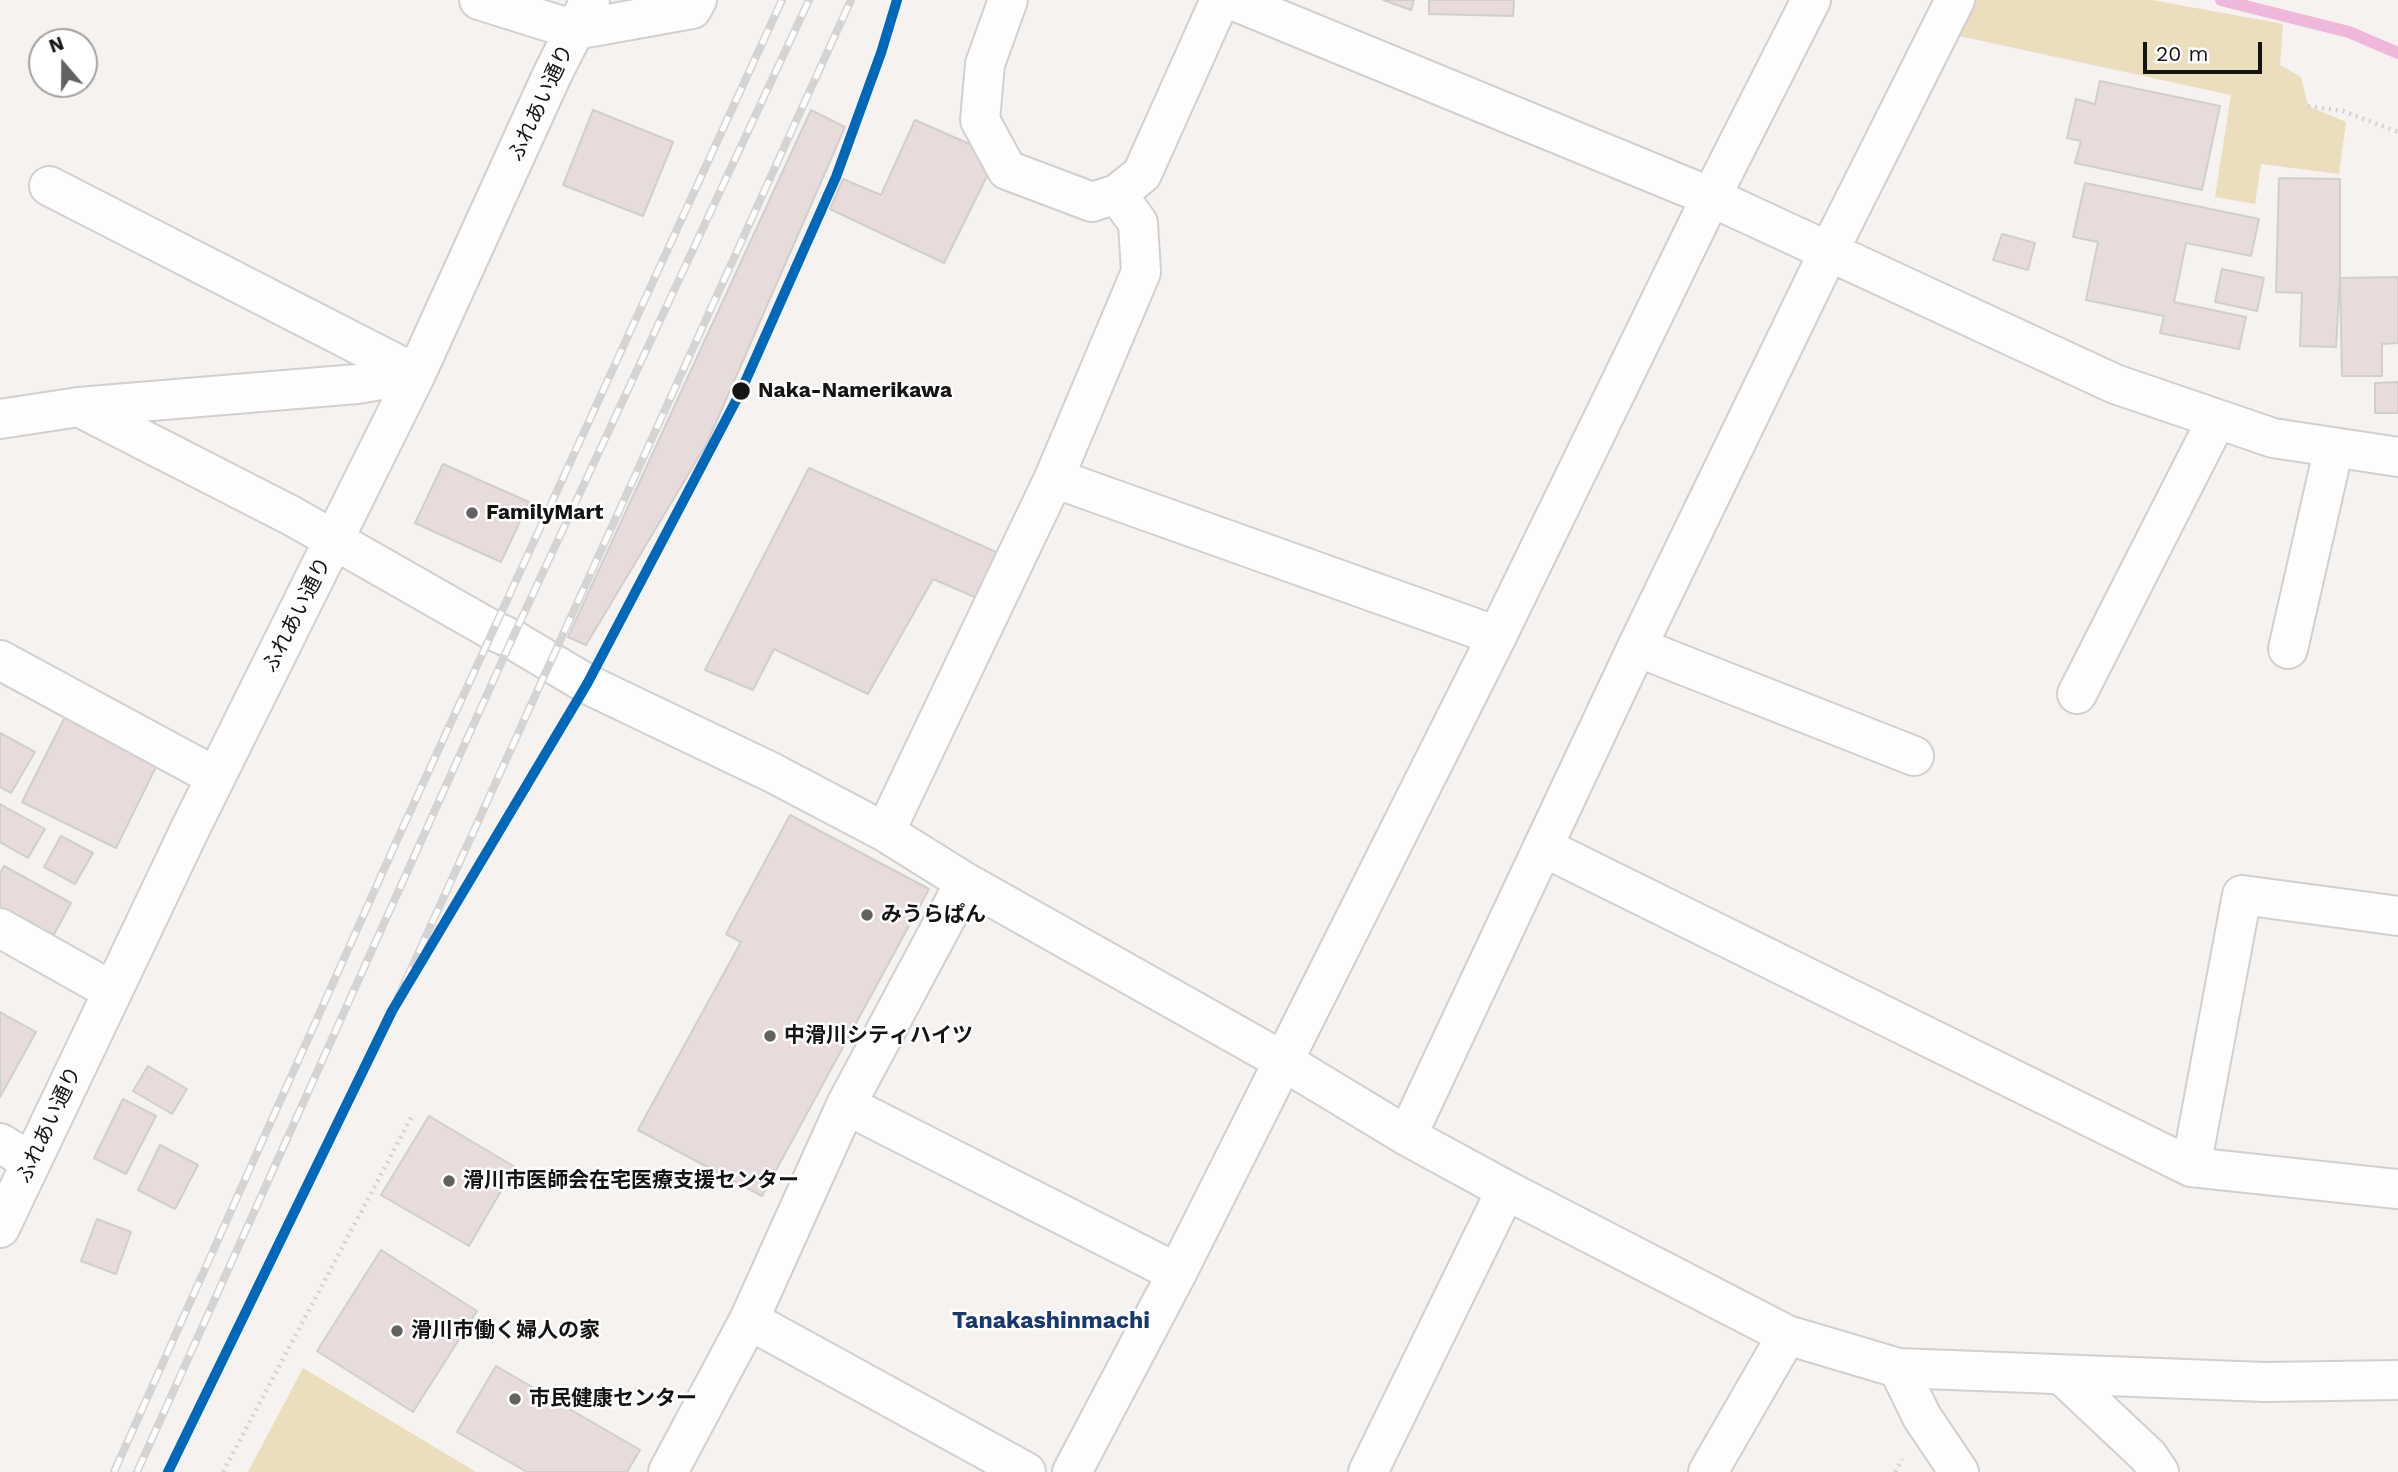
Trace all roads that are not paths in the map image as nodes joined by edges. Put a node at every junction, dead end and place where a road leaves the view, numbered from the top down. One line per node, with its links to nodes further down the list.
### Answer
1 (479, 0): 8 (street)
2 (697, 0): 8 (street)
3 (1008, 0): 10 (street)
4 (1220, 0): 10 (street)
5 (1232, 0): 11 (street)
6 (1811, 0): 11 (street)
7 (1955, 0): 12 (street)
8 (583, 15): 13 (street, ふれあい通り)
9 (49, 186): 13 (street)
10 (1117, 194): 19 (street)
11 (1711, 197): 12 (street); 21 (street)
12 (1829, 251): 16 (street); 22 (street)
13 (416, 374): 14 (street); 20 (street, ふれあい通り)
14 (79, 408): 15 (street); 20 (street)
15 (0, 419)
16 (2217, 419): 17 (street); 25 (street)
17 (2334, 447): 18 (street); 23 (street)
18 (2398, 457)
19 (1054, 478): 21 (street); 28 (street)
20 (334, 540): 27 (street, ふれあい通り); 28 (street)
21 (1497, 636): 34 (street)
22 (1637, 647): 26 (street); 29 (street)
23 (2288, 649)
24 (0, 660): 27 (street)
25 (2077, 694)
26 (1914, 756)
27 (216, 777): 33 (street, ふれあい通り)
28 (885, 832): 30 (street)
29 (1543, 847): 36 (street); 38 (street)
30 (965, 882): 34 (street); 35 (street)
31 (2398, 916): 38 (street)
32 (0, 928): 33 (street)
33 (112, 991): 37 (street, ふれあい通り)
34 (1283, 1061): 36 (street); 42 (street)
35 (846, 1105): 42 (street); 43 (street)
36 (1408, 1136): 40 (street)
37 (16, 1153): 41 (street, ふれあい通り)
38 (2191, 1167): 39 (street)
39 (2398, 1189)
40 (1506, 1190): 44 (street); 51 (street)
41 (0, 1228)
42 (1177, 1273): 50 (street)
43 (749, 1320): 48 (street); 49 (street)
44 (1787, 1335): 45 (street); 52 (street)
45 (1898, 1367): 46 (street); 53 (street)
46 (2062, 1375): 47 (street); 54 (street)
47 (2398, 1380)
48 (668, 1472)
49 (1026, 1472)
50 (1072, 1472)
51 (1368, 1472)
52 (1708, 1472)
53 (1959, 1472)
54 (2158, 1472)

